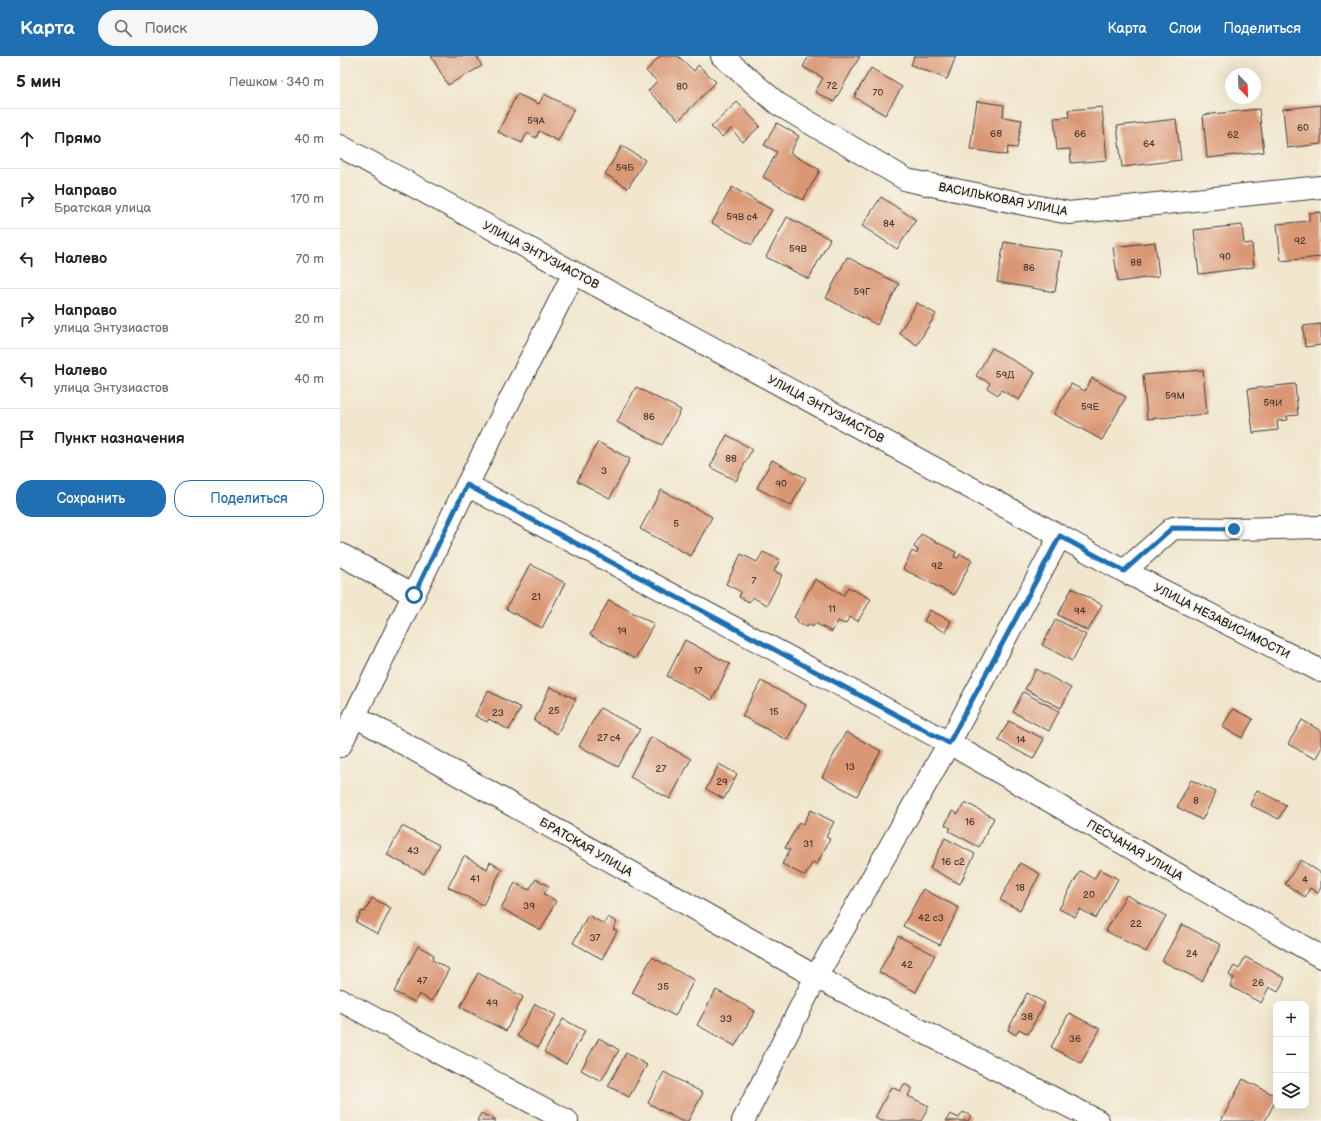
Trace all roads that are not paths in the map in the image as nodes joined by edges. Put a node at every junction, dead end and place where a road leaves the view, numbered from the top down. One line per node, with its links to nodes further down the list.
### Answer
1 (722, 56): 3 (street, ВАСИЛЬКОВАЯ УЛИЦА)
2 (340, 146): 4 (street, УЛИЦА ЭНТУЗИАСТОВ)
3 (1321, 187)
4 (574, 273): 5 (street); 7 (street, УЛИЦА ЭНТУЗИАСТОВ)
5 (467, 485): 10 (street); 13 (street)
6 (1321, 527): 9 (street)
7 (1060, 536): 9 (street, УЛИЦА ЭНТУЗИАСТОВ); 13 (street)
8 (340, 554): 10 (street)
9 (1124, 571): 11 (street, УЛИЦА НЕЗАВИСИМОСТИ)
10 (414, 595): 12 (street)
11 (1321, 671)
12 (355, 716): 14 (street); 16 (street, БРАТСКАЯ УЛИЦА)
13 (949, 743): 15 (street, ПЕСЧАНАЯ УЛИЦА); 16 (street)
14 (340, 746)
15 (1321, 957)
16 (816, 977): 19 (street); 20 (street)
17 (340, 1000): 18 (street)
18 (567, 1121)
19 (743, 1121)
20 (1098, 1121)

